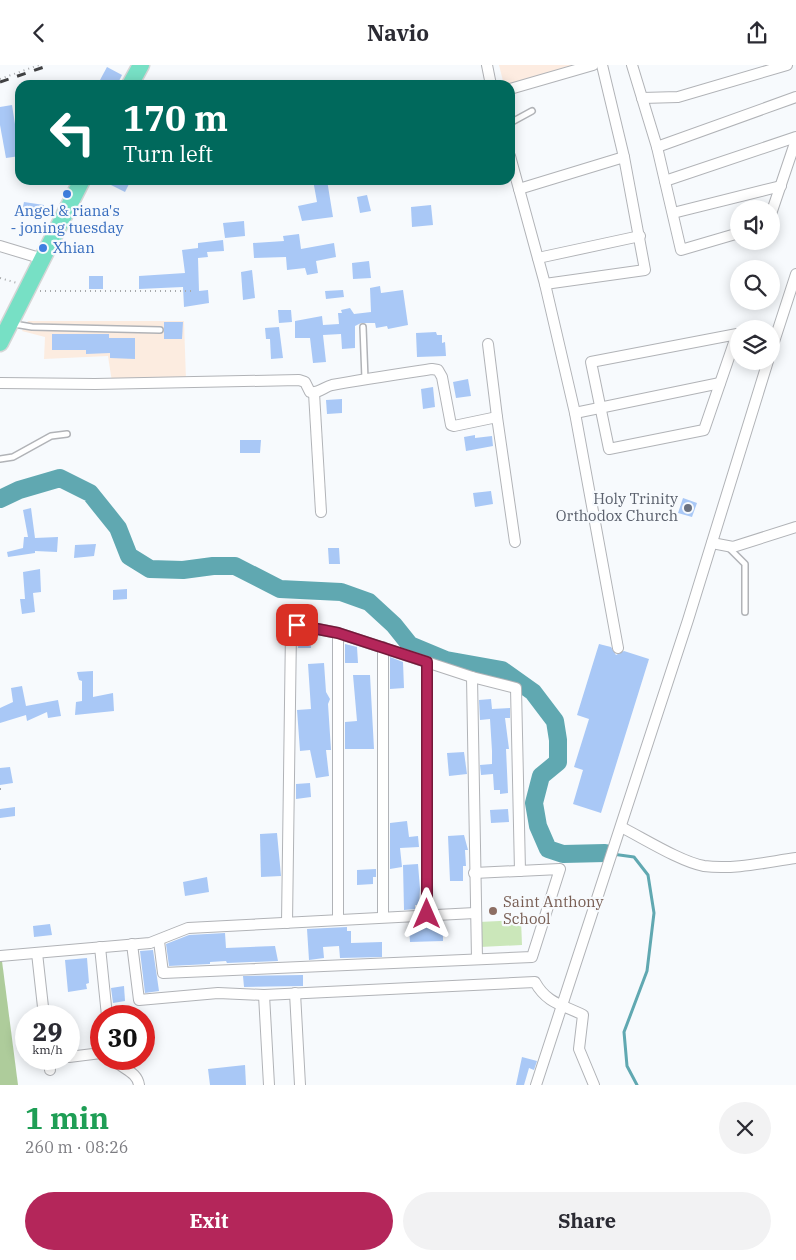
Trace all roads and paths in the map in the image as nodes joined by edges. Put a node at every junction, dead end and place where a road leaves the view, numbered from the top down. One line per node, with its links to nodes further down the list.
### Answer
1 (39, 65): 8 (path)
2 (141, 65): 9 (main road)
3 (487, 65): 10 (street)
4 (593, 65): 11 (street)
5 (602, 65): 18 (street)
6 (632, 65): 13 (street)
7 (787, 65): 13 (street)
8 (0, 79)
9 (133, 80)
10 (490, 80)
11 (515, 88)
12 (796, 97): 17 (street)
13 (642, 98): 17 (street)
14 (532, 111): 15 (lane)
15 (515, 120)
16 (796, 139): 20 (street); 22 (street)
17 (656, 147): 20 (street)
18 (624, 157): 23 (street); 26 (street)
19 (515, 174): 23 (street)
20 (665, 181): 25 (street)
21 (80, 185): 30 (main road)
22 (781, 186): 24 (street); 25 (street)
23 (519, 189): 29 (street)
24 (776, 200)
25 (674, 213): 27 (street)
26 (640, 236): 29 (street); 33 (street)
27 (730, 236)
28 (0, 246): 30 (street)
29 (538, 258): 33 (street)
30 (43, 259): 34 (main road)
31 (796, 274): 36 (street)
32 (0, 278): 34 (path)
33 (545, 284): 48 (street)
34 (30, 286): 35 (path); 37 (main road)
35 (191, 291)
36 (780, 323)
37 (6, 327): 39 (lane); 40 (main road)
38 (363, 327): 43 (lane)
39 (160, 330)
40 (0, 343)
41 (488, 344): 49 (street)
42 (765, 370): 55 (street)
43 (364, 379): 46 (street); 49 (street)
44 (0, 383): 46 (street)
45 (720, 383): 47 (street); 47 (street); 47 (street)
46 (314, 393): 52 (street)
47 (600, 409): 48 (street)
48 (575, 413): 60 (street)
49 (498, 417): 54 (street)
50 (67, 434): 51 (lane)
51 (0, 459)
52 (321, 512)
53 (796, 527): 56 (street)
54 (515, 542)
55 (712, 543): 56 (street); 63 (street)
56 (726, 546): 57 (lane)
57 (745, 612)
58 (338, 633): 59 (street); 70 (street); 71 (street)
59 (383, 647): 61 (street); 69 (street)
60 (618, 648)
61 (427, 662): 62 (street); 68 (street)
62 (472, 677): 65 (street); 66 (street)
63 (620, 828): 64 (street); 82 (street)
64 (796, 858)
65 (520, 871): 66 (street); 77 (street)
66 (474, 873): 67 (street)
67 (475, 913): 68 (street); 77 (street)
68 (427, 914): 69 (street)
69 (383, 917): 70 (street)
70 (338, 920): 71 (street)
71 (287, 923): 72 (street)
72 (159, 941): 73 (street); 77 (street)
73 (132, 944): 74 (street); 79 (street)
74 (100, 947): 75 (street); 81 (street)
75 (37, 953): 76 (street); 80 (street)
76 (0, 956)
77 (478, 959)
78 (295, 993): 79 (street); 82 (street); 86 (street)
79 (264, 995): 85 (street)
80 (43, 1005)
81 (106, 1005)
82 (562, 1008): 87 (street); 88 (street)
83 (127, 1070): 84 (street)
84 (139, 1085)
85 (269, 1085)
86 (300, 1085)
87 (536, 1085)
88 (594, 1085)

